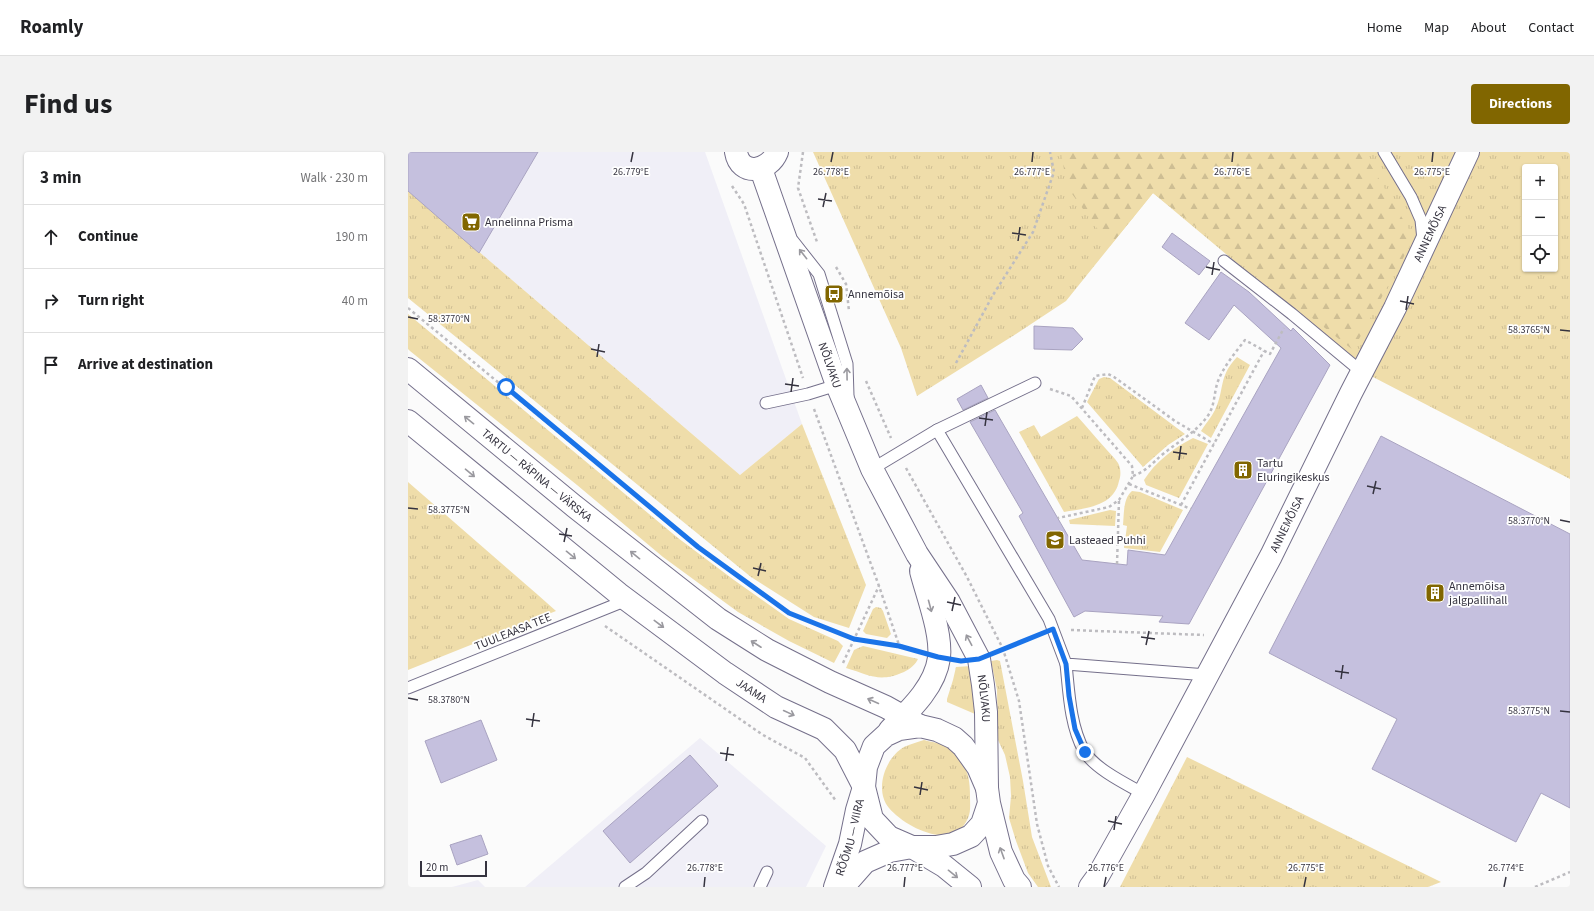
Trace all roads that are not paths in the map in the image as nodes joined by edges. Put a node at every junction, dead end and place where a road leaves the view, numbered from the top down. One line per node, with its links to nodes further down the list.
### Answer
1 (736, 152): 5 (street)
2 (777, 152): 5 (street)
3 (1384, 152): 7 (lane)
4 (1468, 152): 7 (street, ANNEMÕISA)
5 (761, 169): 6 (street, NÕLVAKU)
6 (781, 225): 12 (street, NÕLVAKU); 14 (lane, one-way to 6)
7 (1424, 246): 10 (street, ANNEMÕISA)
8 (1224, 261): 10 (lane)
9 (408, 369): 23 (street, TARTU — RÄPINA — VÄRSKA, one-way to 9)
10 (1363, 373): 21 (street, ANNEMÕISA)
11 (1035, 383): 16 (lane)
12 (836, 385): 13 (lane); 14 (street, NÕLVAKU)
13 (766, 403)
14 (848, 413): 17 (street, NÕLVAKU)
15 (408, 421): 19 (street, one-way to 19)
16 (937, 430): 17 (lane); 20 (lane)
17 (872, 468): 18 (street, NÕLVAKU)
18 (917, 554): 23 (street, NÕLVAKU, one-way to 23); 26 (street, NÕLVAKU, one-way to 18)
19 (628, 600): 22 (lane, TUULEAASA TEE); 24 (street, JAAMA, one-way to 24)
20 (1066, 664): 21 (lane); 25 (lane)
21 (1207, 675): 25 (street, ANNEMÕISA)
22 (408, 688)
23 (911, 722): 24 (street); 26 (street)
24 (864, 787): 28 (street); 32 (street, RÕÕMU — VIIRA)
25 (1144, 794): 36 (street, ANNEMÕISA)
26 (988, 795): 28 (street); 35 (street, one-way to 26)
27 (702, 821): 30 (lane)
28 (912, 847): 33 (street, RÕÕMU — VIIRA); 34 (street, one-way to 34)
29 (766, 872): 31 (lane)
30 (625, 887)
31 (760, 887)
32 (835, 887)
33 (843, 887)
34 (970, 887)
35 (1020, 887)
36 (1090, 887)

